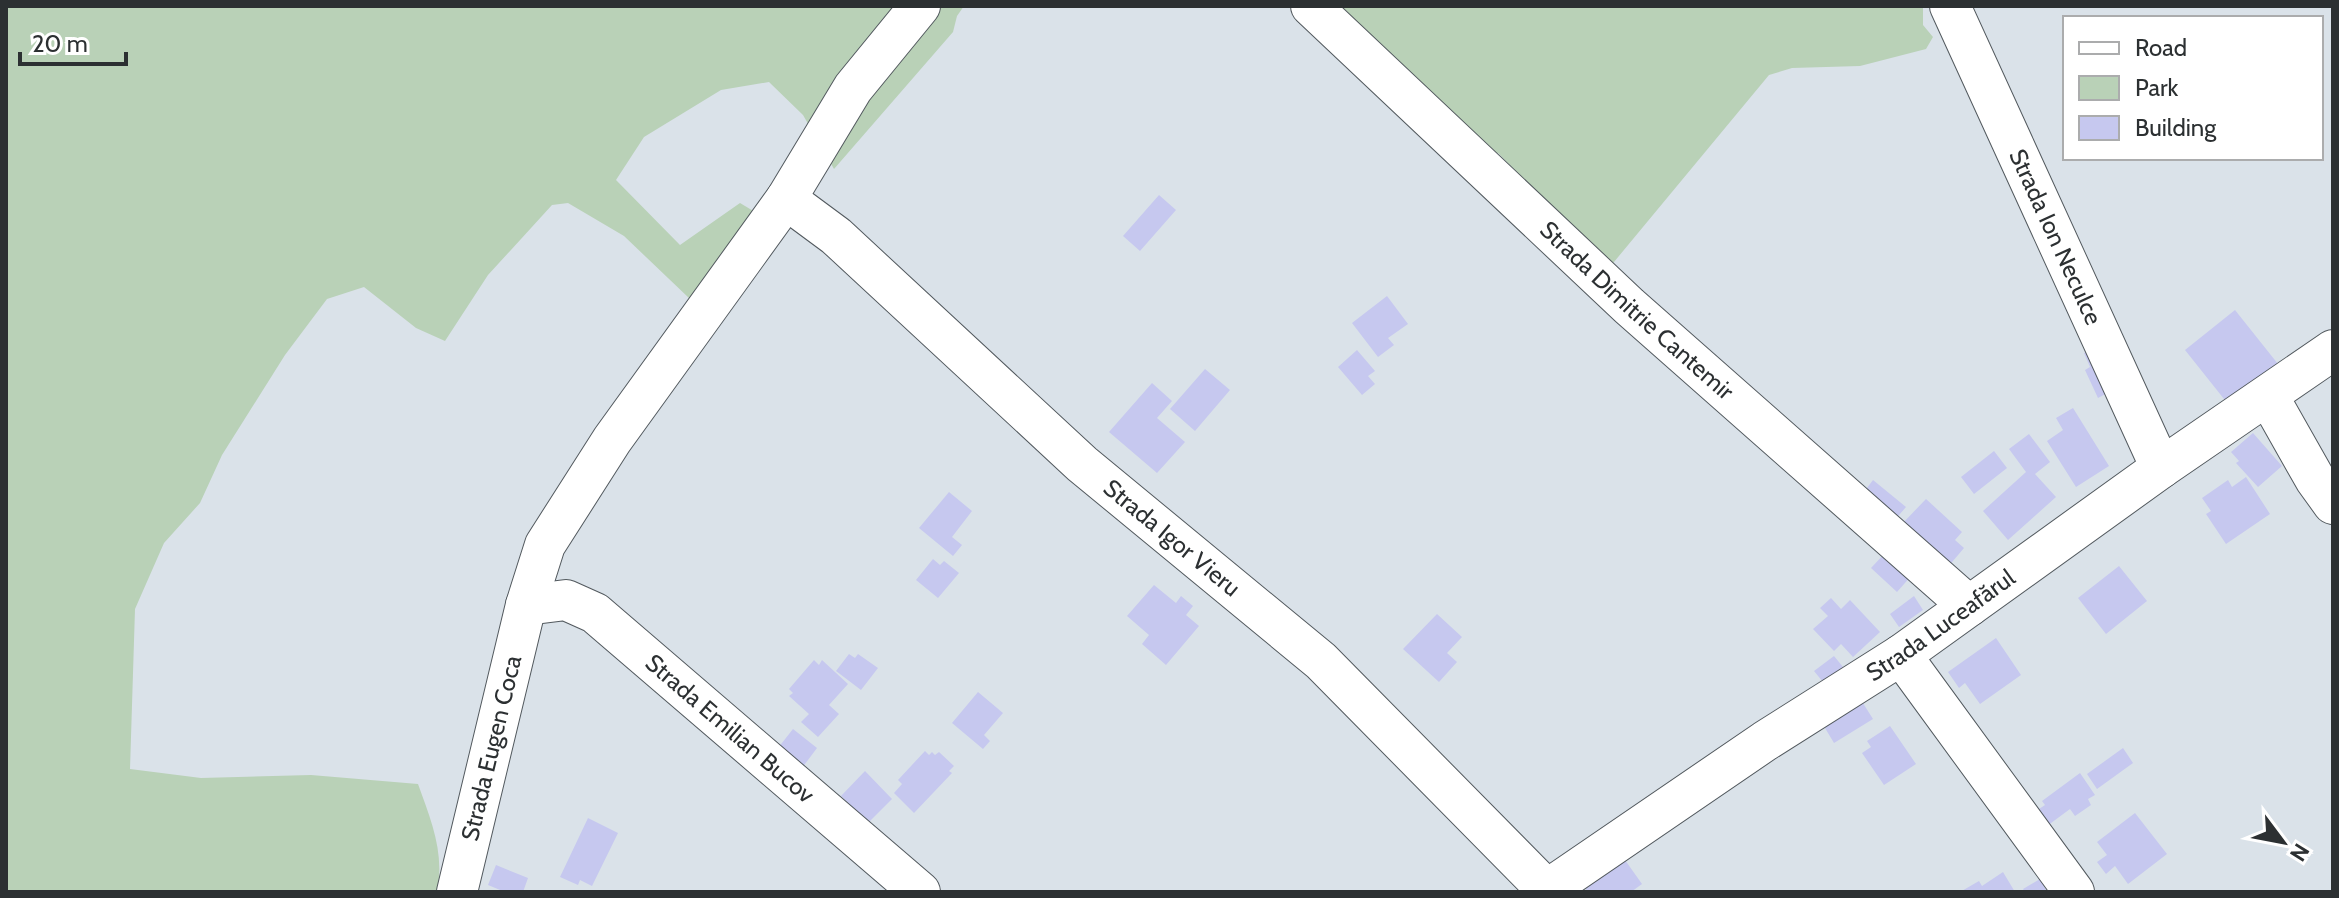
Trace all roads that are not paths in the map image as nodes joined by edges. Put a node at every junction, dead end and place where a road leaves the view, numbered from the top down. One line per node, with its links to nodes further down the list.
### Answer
1 (920, 6): 4 (street, Strada Eugen Coca)
2 (1311, 6): 10 (street, Strada Dimitrie Cantemir)
3 (1950, 6): 7 (street, Strada Ion Neculce)
4 (786, 199): 9 (street, Strada Eugen Coca); 12 (street, Strada Igor Vieru)
5 (2333, 350): 6 (street, Strada Luceafărul)
6 (2268, 396): 7 (street, Strada Luceafărul); 8 (street)
7 (2161, 468): 10 (street, Strada Luceafărul)
8 (2333, 504)
9 (526, 605): 13 (street, Strada Eugen Coca); 14 (street, Strada Emilian Bucov)
10 (1969, 606): 11 (street, Strada Luceafărul)
11 (1901, 655): 12 (street, Strada Luceafărul); 15 (street)
12 (1545, 891)
13 (457, 892)
14 (920, 892)
15 (2074, 892)

